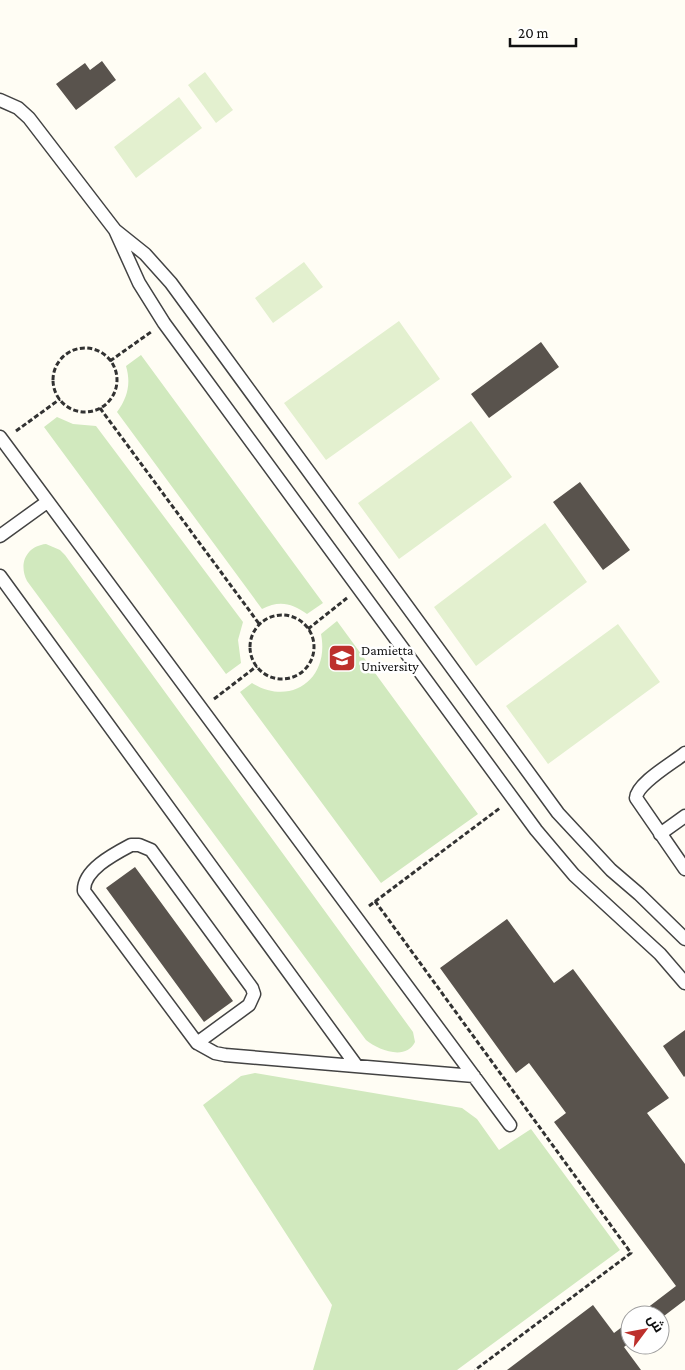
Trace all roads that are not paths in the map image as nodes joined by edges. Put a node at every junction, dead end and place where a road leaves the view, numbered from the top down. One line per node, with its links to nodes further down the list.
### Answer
1 (0, 100): 2 (lane)
2 (115, 230): 11 (lane); 12 (lane)
3 (1, 439): 4 (lane)
4 (47, 502): 5 (lane); 15 (lane)
5 (0, 536)
6 (0, 576): 14 (lane)
7 (685, 753): 9 (lane)
8 (685, 816): 9 (lane)
9 (660, 834): 10 (lane)
10 (685, 868)
11 (685, 939)
12 (685, 983)
13 (197, 1043): 13 (lane); 14 (lane)
14 (356, 1065): 15 (lane)
15 (474, 1076): 16 (lane)
16 (510, 1125)

